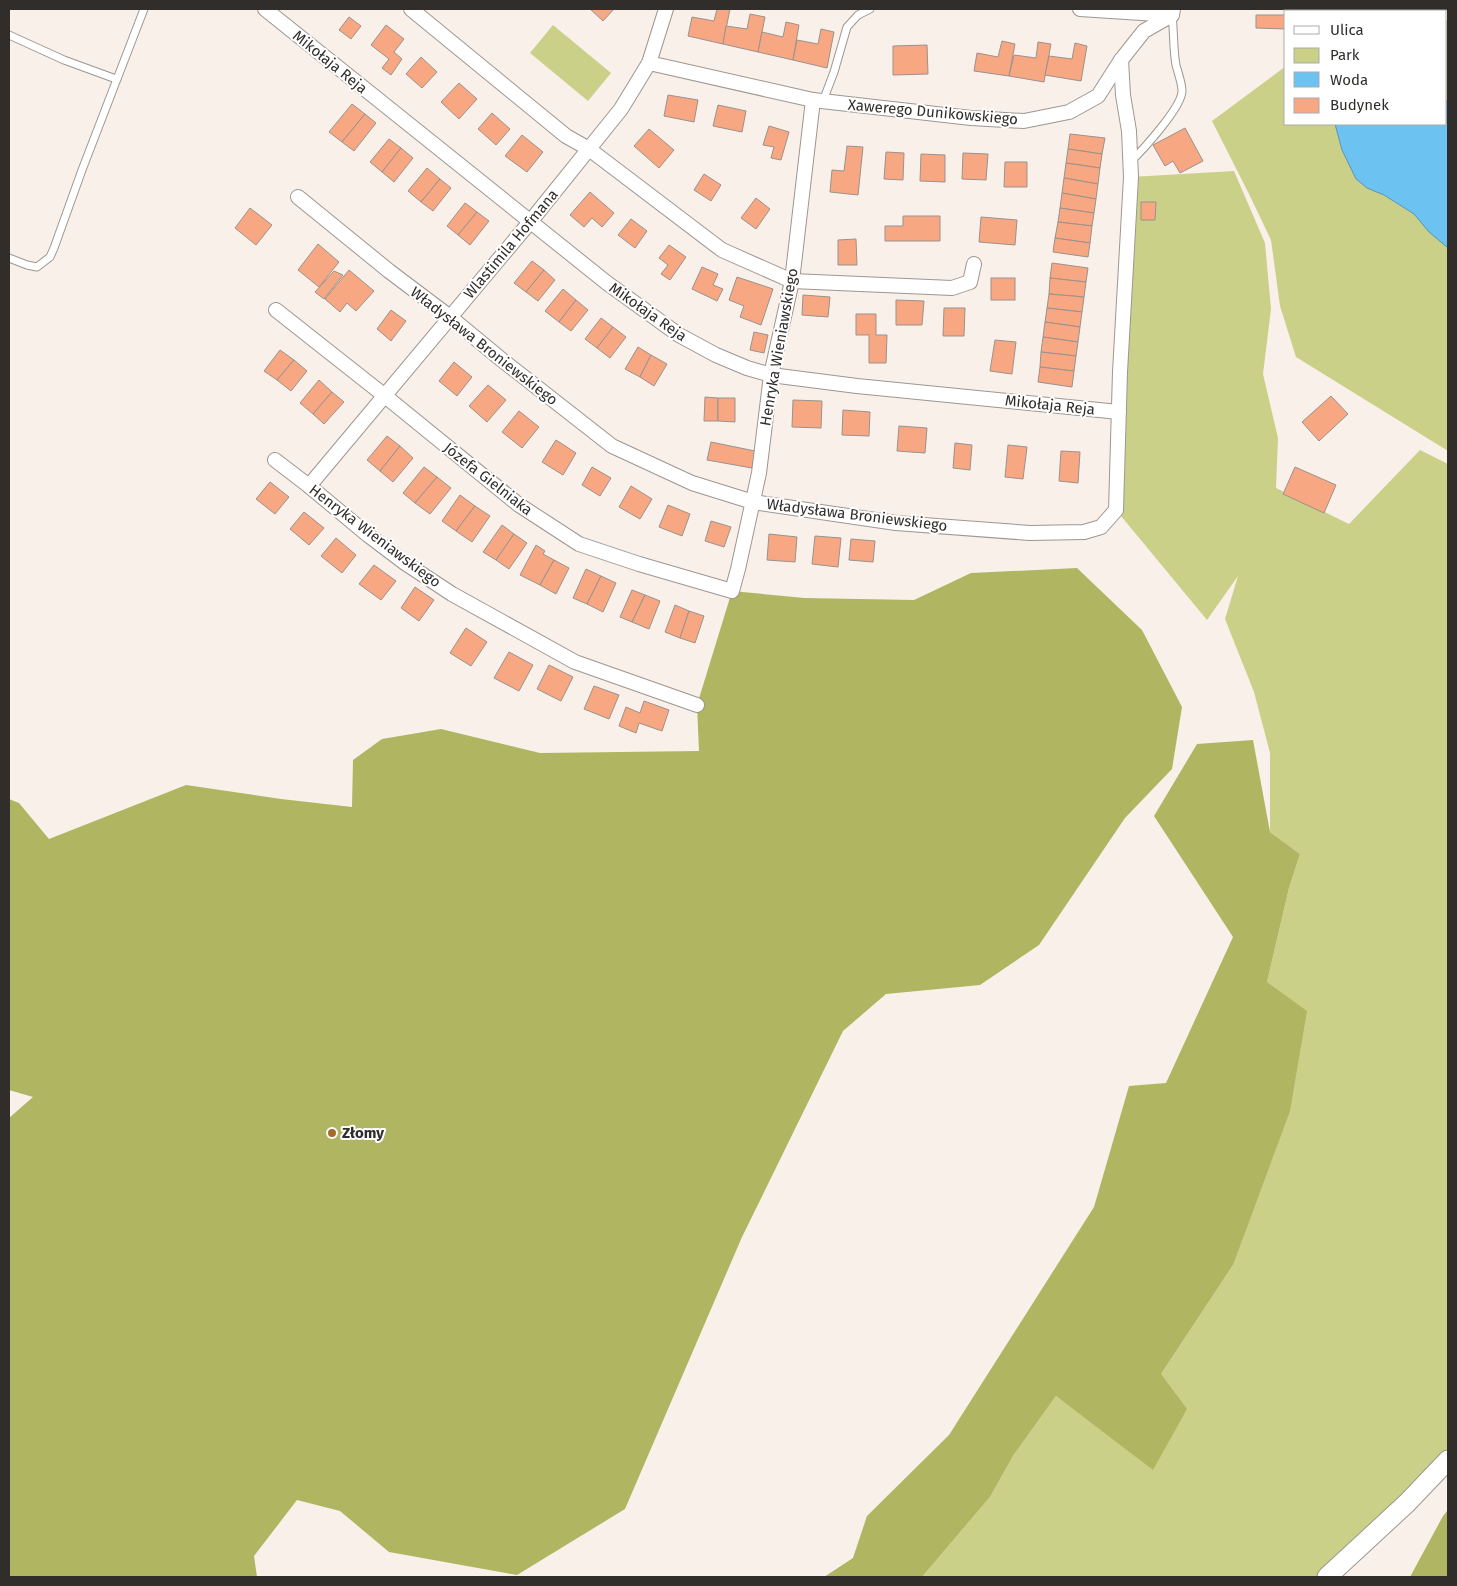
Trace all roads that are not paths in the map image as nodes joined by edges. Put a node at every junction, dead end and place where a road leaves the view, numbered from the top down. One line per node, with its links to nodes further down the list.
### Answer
1 (144, 9): 11 (lane)
2 (265, 9): 16 (street, Mikołaja Reja)
3 (411, 9): 13 (street)
4 (666, 9): 10 (street, Wlastimila Hofmana)
5 (870, 9): 12 (lane)
6 (1080, 9): 7 (street)
7 (1173, 12): 9 (street, Xawerego Dunikowskiego); 14 (lane)
8 (9, 35): 11 (lane)
9 (1121, 60): 12 (street, Xawerego Dunikowskiego); 14 (street, Władysława Broniewskiego)
10 (649, 63): 12 (street, Xawerego Dunikowskiego); 13 (street, Wlastimila Hofmana)
11 (116, 79): 17 (lane)
12 (818, 101): 19 (street, Henryka Wieniawskiego)
13 (589, 149): 16 (street, Wlastimila Hofmana); 19 (street)
14 (1130, 162): 24 (street, Władysława Broniewskiego)
15 (298, 196): 21 (street, Władysława Broniewskiego)
16 (530, 222): 21 (street, Wlastimila Hofmana); 22 (street, Mikołaja Reja)
17 (9, 258)
18 (974, 264): 19 (street)
19 (792, 281): 22 (street, Henryka Wieniawskiego)
20 (276, 310): 23 (street, Józefa Gielniaka)
21 (450, 316): 23 (street, Wlastimila Hofmana); 27 (street, Władysława Broniewskiego)
22 (771, 375): 24 (street, Mikołaja Reja); 27 (street, Henryka Wieniawskiego)
23 (385, 396): 26 (street, Wlastimila Hofmana); 28 (street, Józefa Gielniaka)
24 (1119, 412): 27 (street, Władysława Broniewskiego)
25 (275, 460): 26 (street, Henryka Wieniawskiego)
26 (309, 486): 29 (street, Henryka Wieniawskiego)
27 (753, 502): 28 (street, Henryka Wieniawskiego)
28 (732, 590)
29 (697, 705)
30 (1448, 1460): 31 (street)
31 (1327, 1577)

